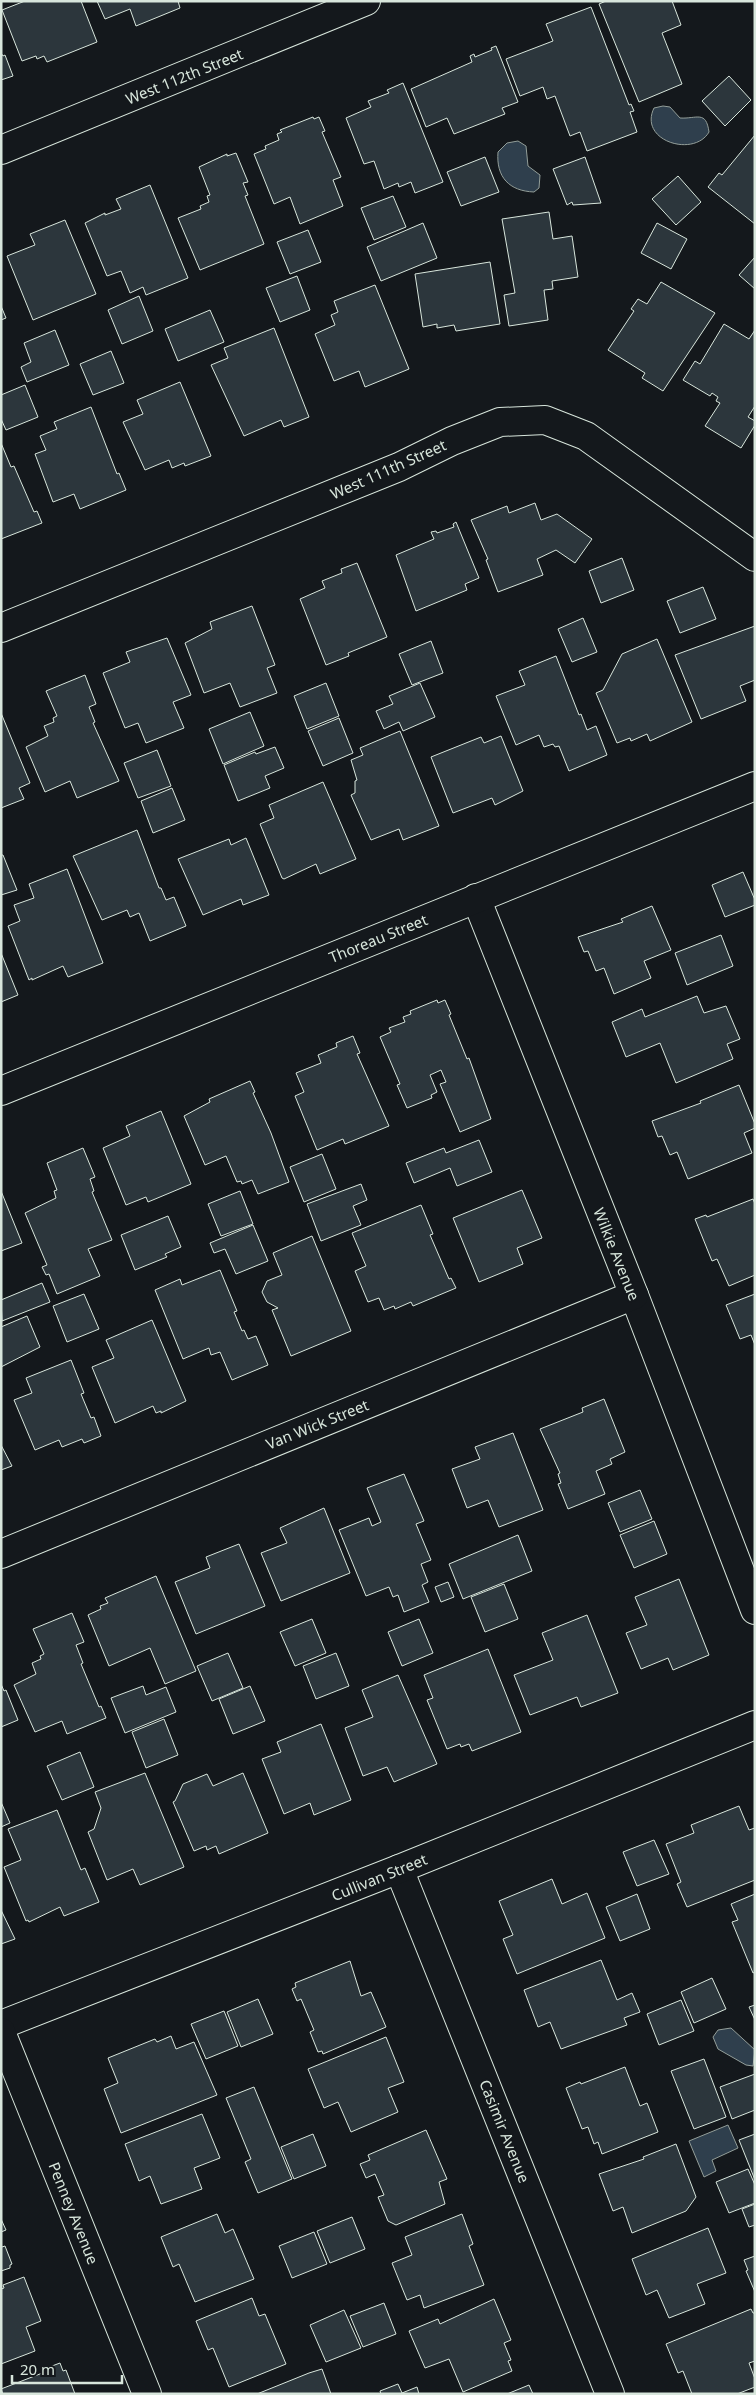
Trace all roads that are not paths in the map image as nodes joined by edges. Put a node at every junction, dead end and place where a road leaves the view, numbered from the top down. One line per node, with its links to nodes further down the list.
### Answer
1 (366, 1): 2 (street, West 112th Street)
2 (1, 150)
3 (755, 558): 4 (street, West 111th Street)
4 (1, 628)
5 (755, 786): 6 (street, Thoreau Street)
6 (476, 898): 7 (street, Thoreau Street); 8 (street, Wilkie Avenue)
7 (1, 1091)
8 (634, 1295): 9 (street, Van Wick Street); 10 (street, Wilkie Avenue)
9 (1, 1554)
10 (755, 1610)
11 (755, 1725): 12 (street, Cullivan Street)
12 (399, 1869): 13 (street, Cullivan Street); 16 (street, Casimir Avenue)
13 (1, 2025)
14 (1, 2032): 15 (street, Penney Avenue)
15 (147, 2394)
16 (610, 2394)

